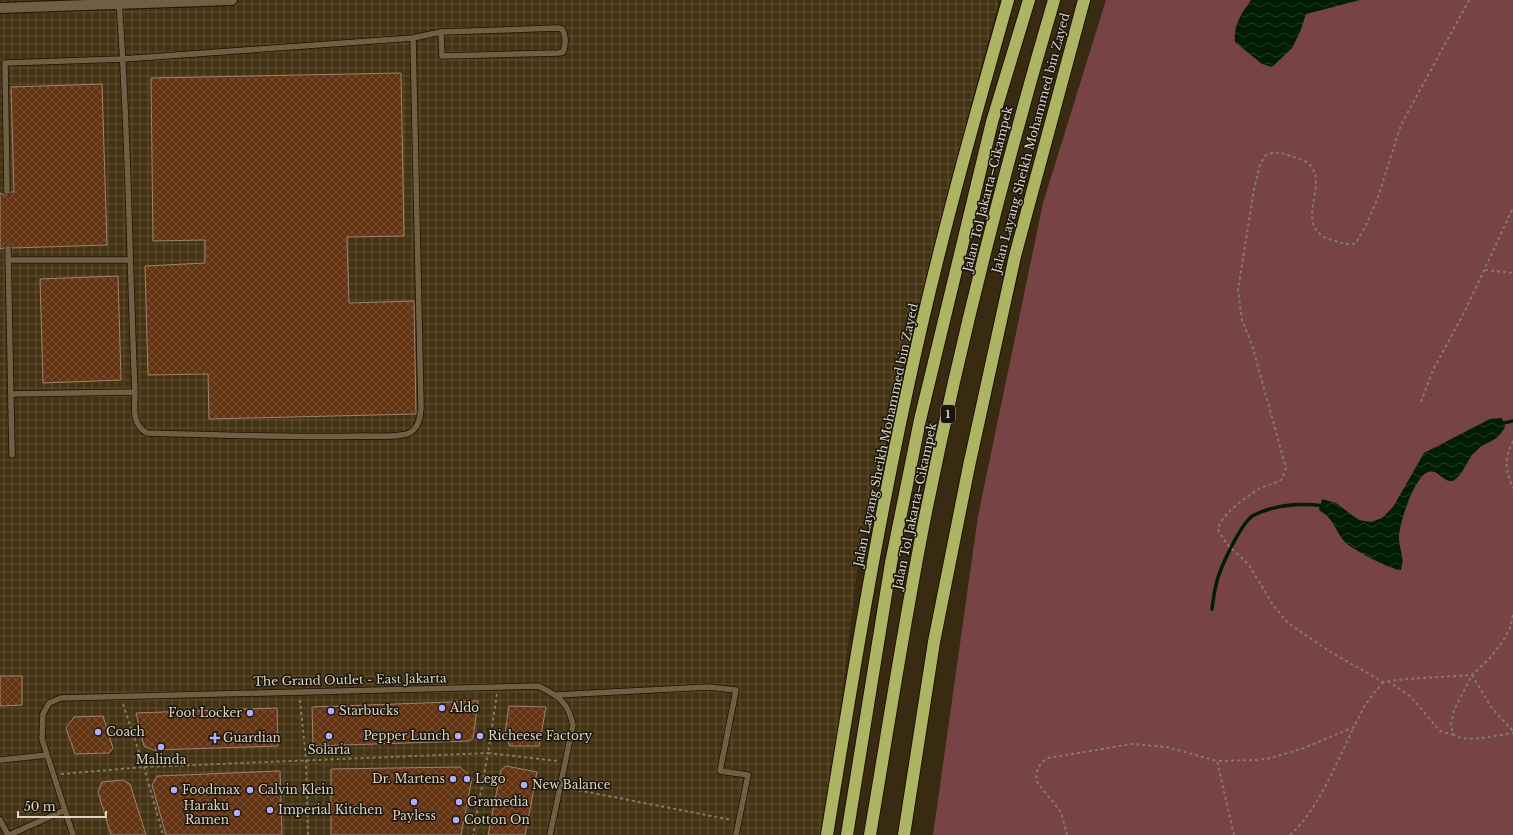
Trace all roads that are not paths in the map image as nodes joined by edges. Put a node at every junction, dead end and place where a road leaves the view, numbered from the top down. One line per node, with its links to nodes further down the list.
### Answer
1 (232, 0): 6 (street)
2 (1008, 0): 27 (highway, Jalan Layang Sheikh Mohammed bin Zayed)
3 (1029, 0): 28 (highway, Jalan Tol Jakarta–Cikampek / 1)
4 (1054, 0): 29 (highway, Jalan Tol Jakarta–Cikampek / 1)
5 (1084, 0): 30 (highway, Jalan Layang Sheikh Mohammed bin Zayed)
6 (119, 2): 7 (street); 10 (lane)
7 (0, 8)
8 (441, 32): 8 (lane); 9 (lane)
9 (413, 38): 10 (lane); 15 (lane)
10 (124, 59): 11 (lane); 14 (lane)
11 (7, 192)
12 (8, 248): 13 (lane)
13 (8, 260): 14 (lane); 16 (lane)
14 (129, 260): 15 (lane)
15 (135, 392): 16 (lane)
16 (11, 394): 17 (lane)
17 (12, 455)
18 (556, 694): 19 (lane, The Grand Outlet - East Jakarta); 25 (lane, The Grand Outlet - East Jakarta); 26 (lane)
19 (48, 755): 20 (lane); 21 (lane, The Grand Outlet - East Jakarta)
20 (0, 760)
21 (65, 810): 23 (lane); 24 (lane, The Grand Outlet - East Jakarta)
22 (0, 820): 23 (lane)
23 (9, 835)
24 (73, 835)
25 (550, 835)
26 (736, 835)
27 (827, 835)
28 (847, 835)
29 (870, 835)
30 (904, 835)

